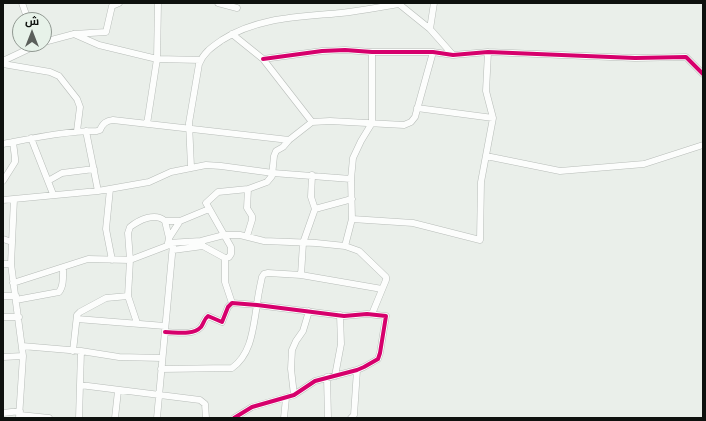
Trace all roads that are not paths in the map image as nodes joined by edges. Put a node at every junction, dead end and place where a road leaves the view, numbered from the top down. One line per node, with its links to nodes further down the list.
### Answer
1 (119, 3): 7 (street)
2 (158, 3): 15 (street)
3 (218, 3): 5 (street)
4 (434, 3): 6 (street)
5 (237, 8)
6 (430, 30): 8 (street); 14 (street)
7 (74, 34): 9 (street); 15 (street)
8 (232, 34): 16 (street); 17 (street)
9 (52, 40)
10 (23, 52): 18 (street)
11 (372, 52): 12 (street); 16 (street); 23 (street)
12 (433, 52): 14 (street); 20 (street)
13 (488, 52): 14 (street); 19 (street); 21 (street)
14 (453, 55)
15 (157, 59): 17 (street); 24 (street)
16 (263, 59): 22 (street)
17 (201, 60): 25 (street)
18 (3, 63): 26 (street)
19 (703, 74)
20 (417, 108): 21 (street); 23 (street)
21 (493, 118): 33 (street)
22 (312, 122): 23 (street); 29 (street)
23 (372, 123): 38 (street)
24 (147, 124): 25 (street); 27 (street)
25 (189, 129): 29 (street); 34 (street)
26 (77, 131): 27 (street); 28 (street)
27 (86, 131): 35 (street)
28 (31, 138): 30 (street); 40 (street)
29 (289, 140): 36 (street)
30 (13, 142): 31 (street); 39 (street)
31 (3, 144)
32 (703, 145): 33 (street)
33 (486, 156): 50 (street)
34 (191, 167): 36 (street); 41 (street)
35 (94, 169): 40 (street); 43 (street)
36 (273, 172): 37 (street); 42 (street)
37 (312, 175): 38 (street); 49 (street)
38 (351, 179): 45 (street)
39 (3, 181)
40 (48, 181): 44 (street)
41 (110, 189): 43 (street); 62 (street)
42 (248, 189): 48 (street); 54 (street)
43 (98, 191): 44 (street)
44 (53, 194): 47 (street)
45 (352, 199): 49 (street); 50 (street)
46 (3, 200): 47 (street)
47 (14, 200): 56 (street)
48 (209, 209): 52 (street); 53 (street)
49 (315, 209): 58 (street)
50 (352, 219): 60 (street)
51 (165, 221): 52 (street); 59 (street); 63 (street)
52 (180, 221): 59 (street)
53 (224, 235): 54 (street); 57 (street); 61 (street)
54 (247, 236): 58 (street)
55 (3, 239): 56 (street)
56 (12, 242): 65 (street)
57 (202, 243): 59 (street); 61 (street)
58 (303, 243): 60 (street); 67 (street)
59 (171, 244): 63 (street); 82 (street)
60 (345, 246): 69 (street)
61 (225, 258): 73 (street)
62 (112, 260): 63 (street); 66 (street)
63 (130, 260): 71 (street)
64 (3, 264): 65 (street)
65 (11, 264): 68 (street)
66 (63, 268): 68 (street); 72 (street)
67 (301, 275): 69 (street); 74 (street)
68 (14, 283): 72 (street)
69 (382, 290): 76 (street)
70 (3, 296): 72 (street)
71 (128, 296): 80 (street); 81 (street)
72 (16, 298): 79 (street)
73 (232, 303): 74 (street); 82 (street)
74 (257, 305): 75 (street); 89 (street)
75 (309, 311): 77 (street); 96 (street)
76 (372, 314): 77 (street); 90 (street)
77 (340, 315): 91 (street)
78 (3, 317): 79 (street)
79 (19, 317): 83 (street)
80 (77, 319): 81 (street); 84 (street)
81 (137, 323): 82 (street)
82 (165, 329): 88 (street)
83 (22, 346): 84 (street); 86 (street)
84 (73, 351): 85 (street)
85 (81, 351): 88 (street); 93 (street)
86 (23, 356): 87 (street); 99 (street)
87 (3, 357)
88 (162, 358): 89 (street)
89 (161, 369): 95 (street)
90 (357, 370): 91 (street); 108 (street)
91 (335, 376): 92 (street)
92 (327, 377): 96 (street); 107 (street)
93 (80, 386): 94 (street); 101 (street)
94 (118, 391): 95 (street); 102 (street)
95 (159, 395): 103 (street); 104 (street)
96 (294, 395): 97 (street)
97 (286, 398): 105 (street); 106 (street)
98 (3, 413): 99 (street)
99 (20, 415): 100 (street)
100 (48, 418)
101 (79, 418)
102 (115, 418)
103 (157, 418)
104 (206, 418)
105 (234, 418)
106 (284, 418)
107 (328, 418)
108 (351, 418)

